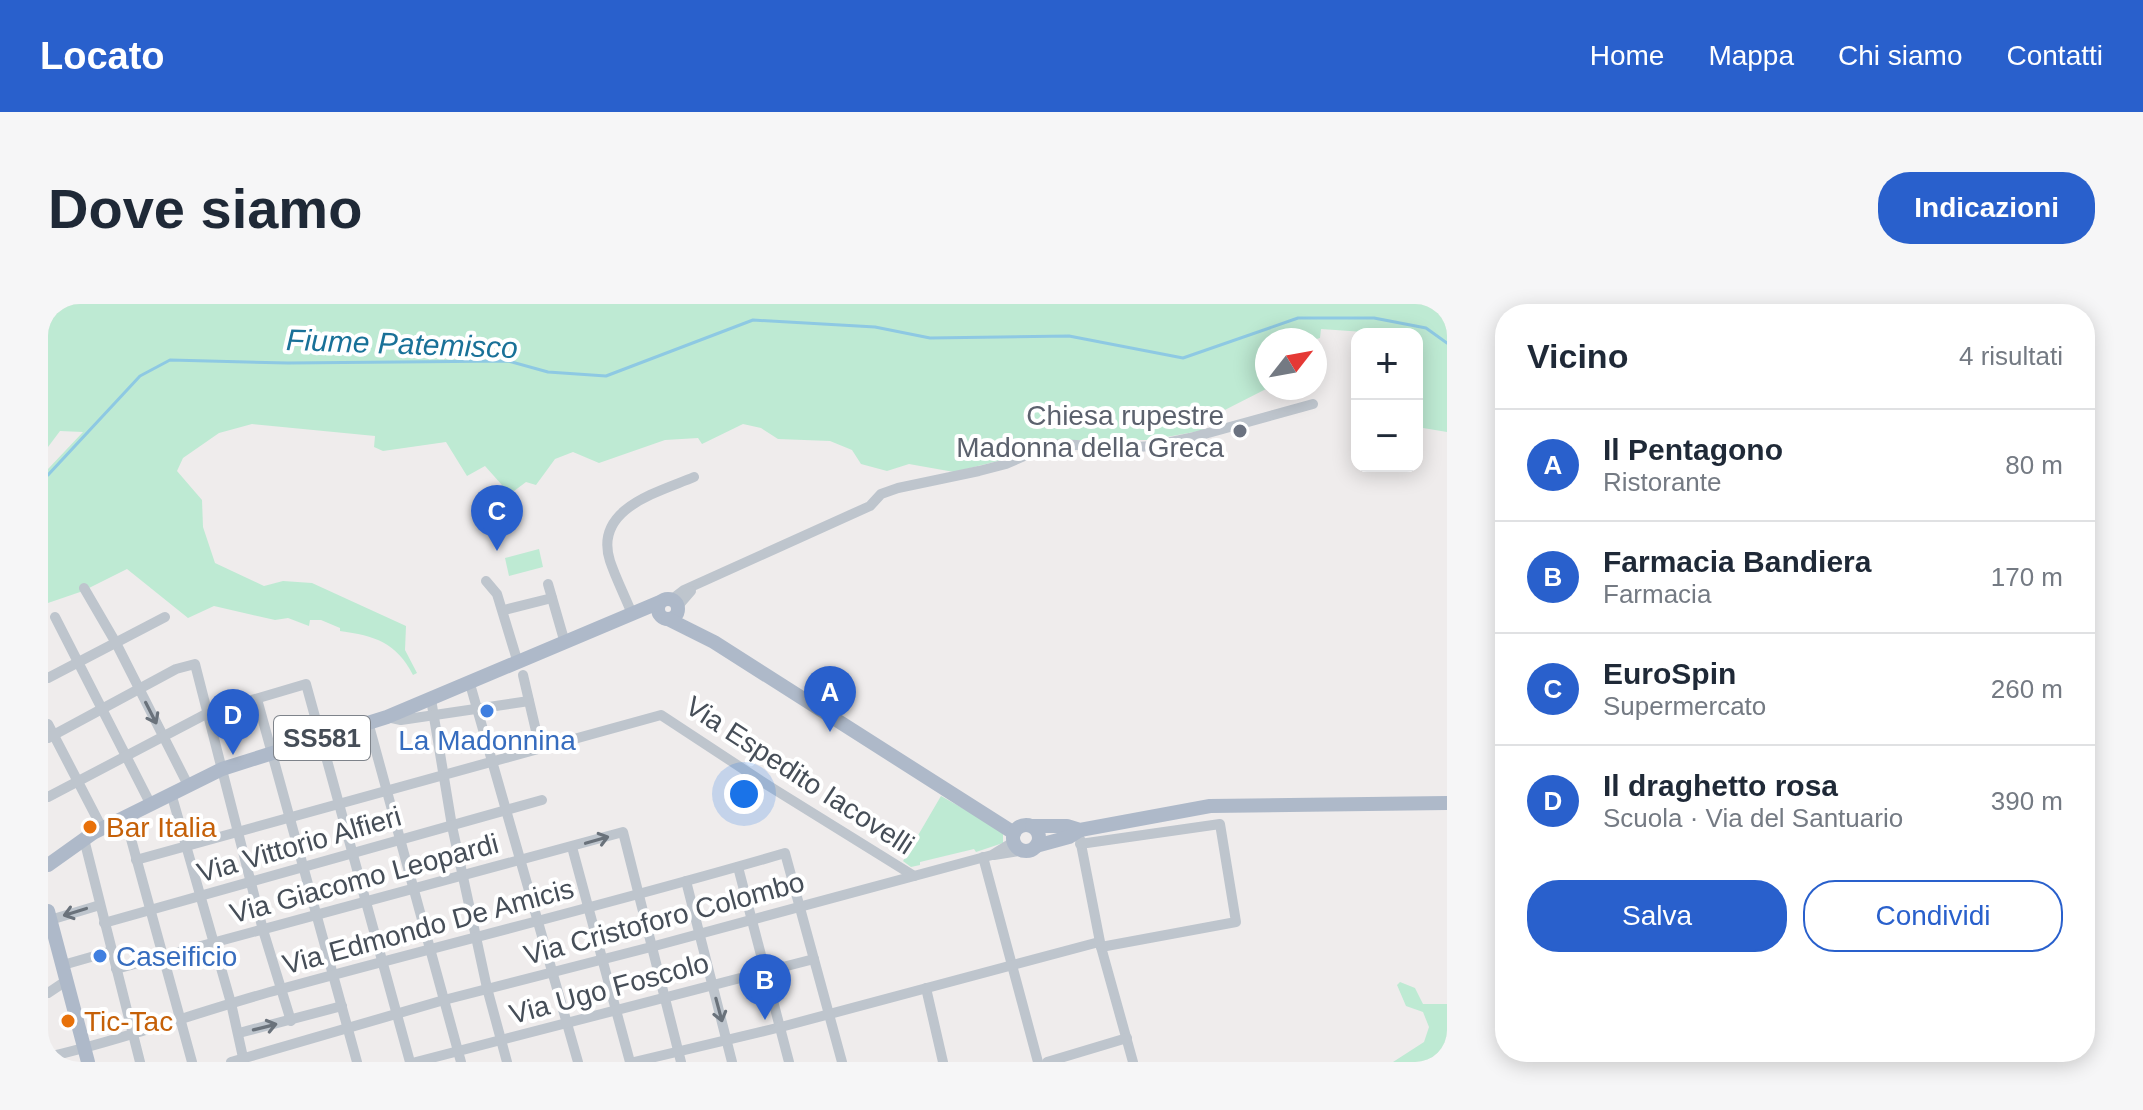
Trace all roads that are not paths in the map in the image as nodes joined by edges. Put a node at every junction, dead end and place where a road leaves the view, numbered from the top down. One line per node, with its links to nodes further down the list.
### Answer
1 (1313, 404): 7 (street)
2 (694, 477): 9 (street)
3 (486, 581): 8 (street)
4 (548, 584): 6 (street)
5 (84, 588): 13 (street)
6 (552, 598): 8 (street); 14 (street)
7 (669, 609): 9 (main road, SS581); 12 (main road, SS581); 53 (main road)
8 (504, 610): 16 (street)
9 (632, 614): 12 (main road, SS581)
10 (55, 617): 15 (street)
11 (165, 617): 13 (street)
12 (604, 626): 14 (main road, SS581)
13 (116, 643): 15 (street); 19 (street)
14 (565, 643): 16 (main road, SS581)
15 (78, 663): 17 (street); 23 (street)
16 (521, 669): 18 (main road, SS581); 22 (street)
17 (48, 678)
18 (470, 684): 21 (main road, SS581); 24 (street)
19 (140, 690): 23 (street); 25 (street); 30 (street, one-way to 30)
20 (257, 699): 25 (street); 32 (street); 35 (street)
21 (431, 699): 26 (street); 27 (main road, SS581)
22 (529, 701): 24 (street); 33 (street)
23 (102, 709): 31 (street); 34 (street)
24 (478, 710): 26 (street); 36 (street)
25 (208, 713): 30 (street); 37 (street)
26 (434, 716): 27 (street); 38 (street)
27 (387, 717): 28 (main road, SS581)
28 (368, 722): 32 (main road, SS581); 41 (street)
29 (48, 724): 31 (street)
30 (163, 735): 34 (street); 40 (street)
31 (51, 736): 39 (street)
32 (321, 738): 35 (main road, SS581); 47 (street)
33 (540, 748): 36 (street); 68 (street, Via Espedito Iacovelli)
34 (126, 754): 39 (street); 45 (street)
35 (270, 754): 37 (main road, SS581); 50 (street)
36 (494, 761): 38 (street); 48 (street)
37 (222, 769): 40 (main road, SS581); 54 (street)
38 (444, 777): 41 (street); 51 (street)
39 (77, 780): 43 (street); 52 (street)
40 (188, 785): 42 (main road, SS581)
41 (388, 792): 47 (street); 57 (street)
42 (171, 793): 45 (main road, SS581); 58 (street)
43 (48, 797)
44 (542, 800): 48 (street, Via Vittorio Alfieri)
45 (150, 803): 49 (main road, SS581)
46 (1447, 803): 55 (main road)
47 (337, 805): 50 (street); 61 (street)
48 (507, 810): 51 (street, Via Vittorio Alfieri); 64 (street)
49 (125, 817): 52 (main road, SS581); 63 (street)
50 (289, 818): 54 (street); 66 (street)
51 (452, 826): 57 (street, Via Vittorio Alfieri); 69 (street)
52 (102, 828): 56 (main road, SS581)
53 (1021, 830): 55 (main road); 60 (main road); 60 (main road); 62 (street, Via Cristoforo Colombo)
54 (238, 834): 58 (street); 71 (street)
55 (1080, 837): 60 (main road); 89 (street); 89 (street)
56 (84, 839): 65 (main road, SS581); 76 (street)
57 (401, 840): 61 (street, Via Vittorio Alfieri); 72 (street)
58 (187, 847): 63 (street); 74 (street)
59 (572, 847): 64 (street, Via Giacomo Leopardi); 73 (street, Via Giacomo Leopardi, one-way to 73); 78 (street)
60 (1030, 848): 62 (street, Via Cristoforo Colombo)
61 (351, 853): 66 (street, Via Vittorio Alfieri); 75 (street)
62 (988, 856): 68 (street, Via Cristoforo Colombo); 98 (street)
63 (136, 860): 79 (street)
64 (521, 861): 69 (street, Via Giacomo Leopardi); 81 (street)
65 (48, 865)
66 (303, 867): 71 (street, Via Vittorio Alfieri); 80 (street)
67 (738, 867): 70 (street, Via Edmondo De Amicis); 77 (street, Via Edmondo De Amicis); 82 (street)
68 (914, 876): 77 (street, Via Cristoforo Colombo)
69 (464, 877): 72 (street, Via Giacomo Leopardi); 87 (street)
70 (686, 881): 73 (street, Via Edmondo De Amicis); 86 (street)
71 (251, 883): 74 (street, Via Vittorio Alfieri); 85 (street)
72 (414, 890): 75 (street, Via Giacomo Leopardi); 91 (street)
73 (639, 894): 78 (street, Via Edmondo De Amicis); 90 (street)
74 (201, 897): 79 (street, Via Vittorio Alfieri); 88 (street)
75 (365, 902): 80 (street, Via Giacomo Leopardi); 96 (street)
76 (100, 905): 83 (street); 84 (street, one-way to 84)
77 (799, 907): 82 (street, Via Cristoforo Colombo); 95 (street)
78 (589, 908): 81 (street, Via Edmondo De Amicis); 94 (street)
79 (152, 910): 83 (street, Via Vittorio Alfieri); 93 (street)
80 (316, 915): 85 (street, Via Giacomo Leopardi); 102 (street)
81 (538, 920): 87 (street, Via Edmondo De Amicis); 101 (street)
82 (753, 920): 86 (street, Via Cristoforo Colombo); 100 (street)
83 (104, 923): 92 (street)
84 (50, 924): 97 (main road)
85 (263, 930): 88 (street, Via Giacomo Leopardi); 107 (street)
86 (699, 934): 90 (street, Via Cristoforo Colombo); 104 (street)
87 (476, 937): 91 (street, Via Edmondo De Amicis); 105 (street)
88 (215, 944): 93 (street, Via Giacomo Leopardi); 111 (street)
89 (1100, 945): 98 (street); 123 (street)
90 (651, 947): 94 (street, Via Cristoforo Colombo); 109 (street)
91 (430, 949): 96 (street, Via Edmondo De Amicis); 110 (street)
92 (112, 951): 97 (street); 99 (street)
93 (164, 957): 99 (street, Via Giacomo Leopardi); 116 (street)
94 (602, 959): 101 (street, Via Cristoforo Colombo); 113 (street)
95 (814, 959): 100 (street, Via Ugo Foscolo); 114 (street)
96 (382, 962): 102 (street, Via Edmondo De Amicis); 115 (street)
97 (63, 965): 103 (main road)
98 (1014, 965): 106 (street); 144 (street)
99 (116, 969): 122 (street)
100 (767, 972): 104 (street, Via Ugo Foscolo); 120 (street)
101 (553, 973): 105 (street, Via Cristoforo Colombo); 118 (street)
102 (333, 976): 107 (street, Via Edmondo De Amicis); 112 (street)
103 (66, 981): 108 (street); 126 (main road)
104 (713, 986): 109 (street, Via Ugo Foscolo); 124 (street, one-way to 124)
105 (487, 988): 110 (street, Via Cristoforo Colombo); 125 (street)
106 (926, 988): 114 (street); 143 (street)
107 (282, 989): 111 (street, Via Edmondo De Amicis); 117 (street)
108 (48, 993)
109 (664, 999): 113 (street, Via Ugo Foscolo); 129 (street)
110 (444, 1000): 115 (street, Via Cristoforo Colombo); 128 (street)
111 (231, 1003): 116 (street, Via Edmondo De Amicis); 121 (street)
112 (342, 1006): 117 (street); 119 (street)
113 (615, 1009): 118 (street, Via Ugo Foscolo); 140 (street)
114 (830, 1013): 120 (street); 131 (street)
115 (397, 1014): 119 (street, Via Cristoforo Colombo); 136 (street)
116 (180, 1017): 122 (street, Via Edmondo De Amicis); 133 (street)
117 (291, 1021): 121 (street, one-way to 117)
118 (567, 1022): 125 (street, Via Ugo Foscolo); 139 (street)
119 (347, 1027): 130 (street, Via Cristoforo Colombo); 135 (street)
120 (781, 1027): 124 (street); 142 (street)
121 (239, 1033): 130 (street)
122 (133, 1034): 126 (street, Via Edmondo De Amicis); 132 (street)
123 (1127, 1038): 145 (street); 146 (street)
124 (727, 1040): 129 (street); 141 (street)
125 (502, 1041): 128 (street, Via Ugo Foscolo); 138 (street)
126 (86, 1055): 127 (street, Via Edmondo De Amicis)
127 (48, 1057)
128 (459, 1057): 137 (street, Via Ugo Foscolo)
129 (680, 1057): 140 (street)
130 (243, 1060): 134 (street, Via Cristoforo Colombo)
131 (838, 1061)
132 (140, 1062)
133 (192, 1062)
134 (231, 1062)
135 (357, 1062)
136 (410, 1062)
137 (416, 1062)
138 (507, 1062)
139 (578, 1062)
140 (632, 1062)
141 (732, 1062)
142 (789, 1062)
143 (943, 1062)
144 (1038, 1062)
145 (1047, 1062)
146 (1133, 1062)

